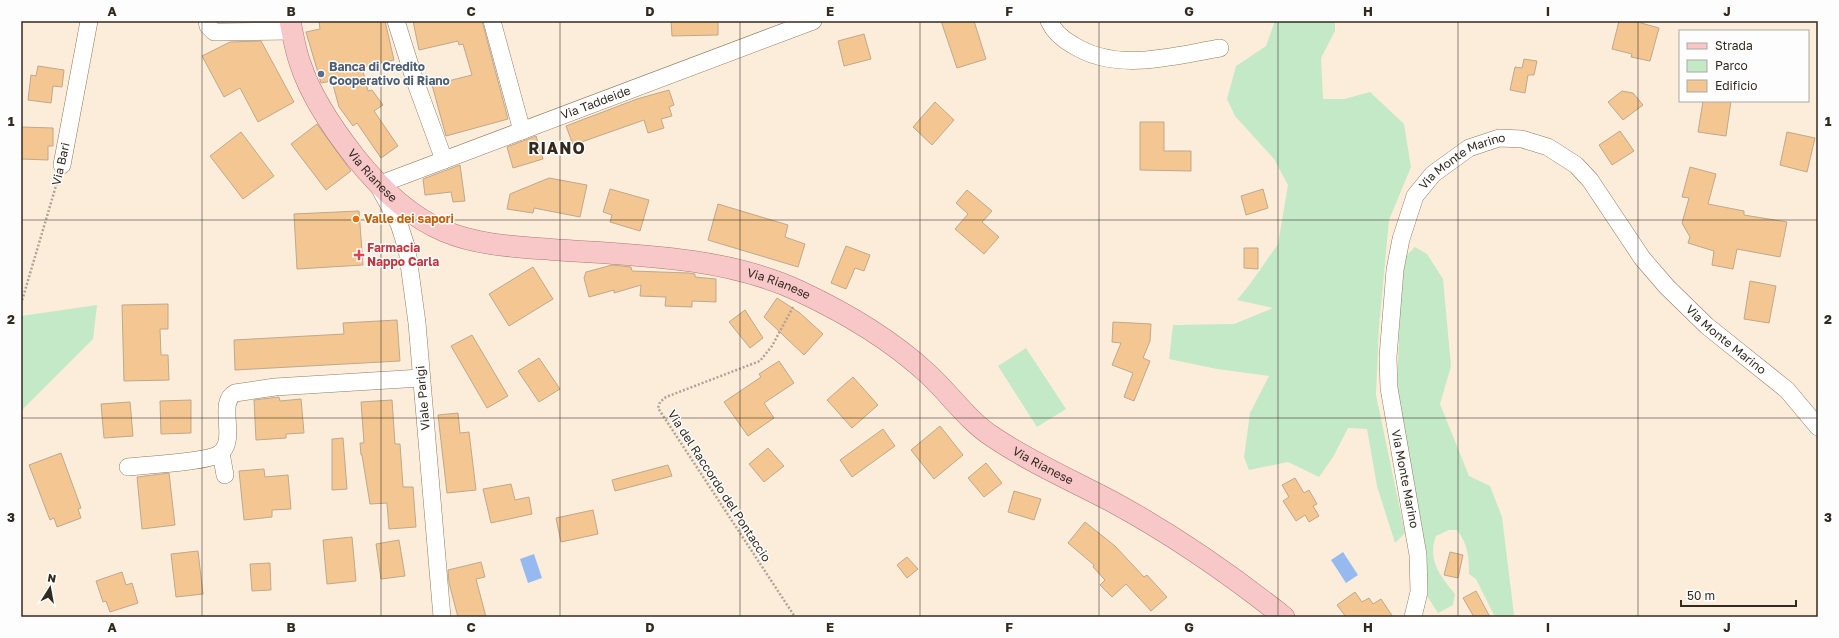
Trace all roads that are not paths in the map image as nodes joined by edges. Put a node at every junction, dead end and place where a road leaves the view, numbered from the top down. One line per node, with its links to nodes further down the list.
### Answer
1 (89, 21): 11 (street, Via Bari)
2 (207, 21): 7 (street)
3 (396, 21): 10 (street)
4 (492, 21): 9 (street)
5 (813, 21): 9 (street, Via Taddeide)
6 (1049, 21): 8 (street)
7 (291, 24): 12 (main road, Via Rianese)
8 (1220, 48)
9 (522, 131): 10 (street, Via Taddeide)
10 (444, 160): 12 (street, Via Taddeide)
11 (62, 165)
12 (378, 185): 13 (street, Viale Parigi); 19 (main road, Via Rianese)
13 (421, 378): 15 (street); 18 (street, Viale Parigi)
14 (1818, 427): 20 (street, Via Monte Marino)
15 (221, 453): 16 (street); 17 (street)
16 (128, 467)
17 (225, 475)
18 (442, 617)
19 (1284, 617)
20 (1413, 617)

